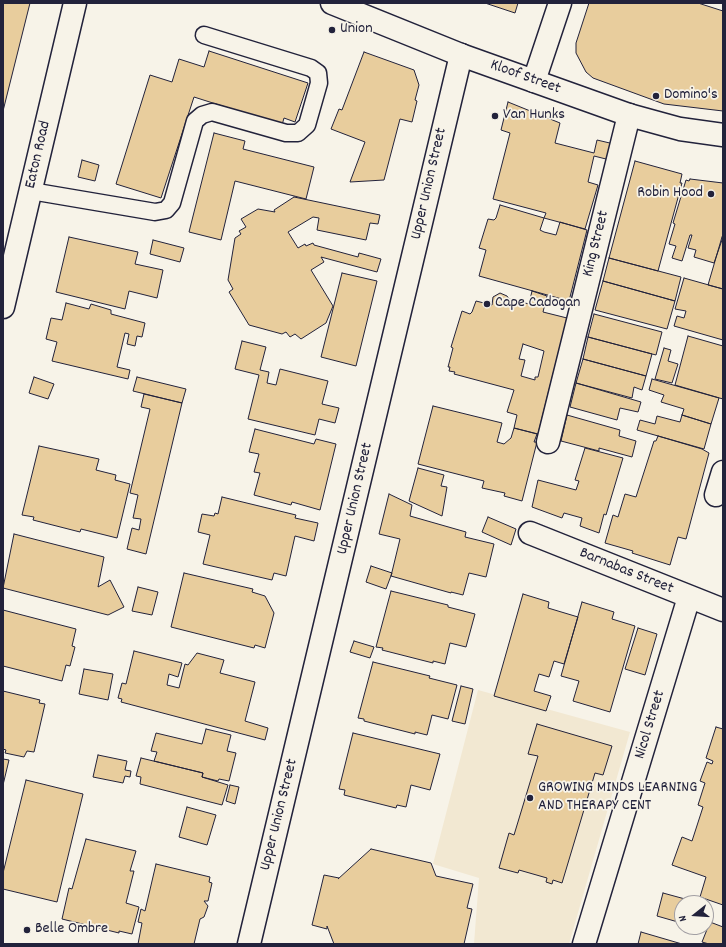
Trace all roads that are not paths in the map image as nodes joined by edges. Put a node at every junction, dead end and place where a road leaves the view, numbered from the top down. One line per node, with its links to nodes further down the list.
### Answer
1 (76, 3): 9 (street, Eaton Road)
2 (332, 3): 5 (street, Kloof Street)
3 (560, 3): 6 (street)
4 (204, 35): 9 (lane)
5 (461, 55): 6 (street, Kloof Street); 17 (street, Upper Union Street)
6 (534, 81): 7 (street, Kloof Street)
7 (629, 115): 8 (street, Kloof Street); 11 (street, King Street)
8 (723, 135)
9 (31, 191): 10 (street, Eaton Road)
10 (3, 307)
11 (548, 442)
12 (723, 472): 13 (street)
13 (716, 495)
14 (530, 533): 15 (street, Barnabas Street)
15 (690, 597): 16 (street, Barnabas Street); 18 (street, Nicol Street)
16 (723, 610)
17 (249, 944)
18 (584, 944)

